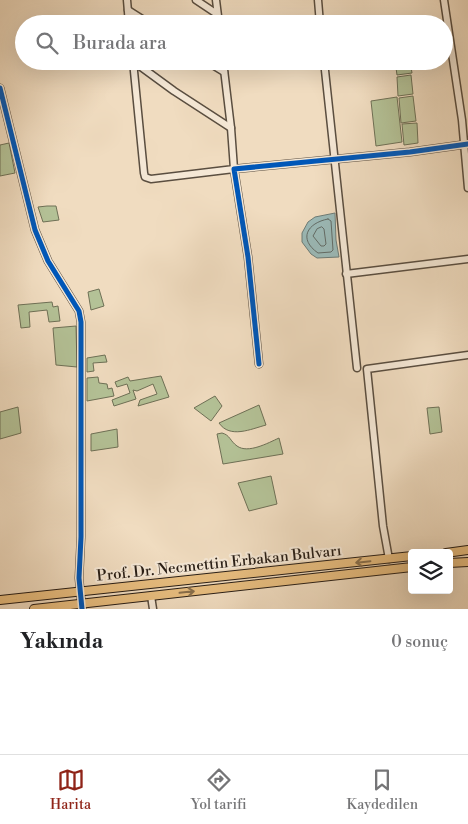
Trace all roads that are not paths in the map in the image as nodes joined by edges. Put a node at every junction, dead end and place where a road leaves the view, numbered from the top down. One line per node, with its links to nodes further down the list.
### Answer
1 (127, 0): 6 (street)
2 (196, 0): 7 (street)
3 (216, 0): 7 (street)
4 (318, 0): 10 (street)
5 (444, 0): 11 (street)
6 (128, 10): 8 (street); 9 (street)
7 (218, 14)
8 (128, 15)
9 (136, 15)
10 (319, 15)
11 (446, 15)
12 (453, 59): 20 (street)
13 (134, 70): 22 (street)
14 (145, 70): 19 (street)
15 (221, 70): 17 (street)
16 (325, 70): 21 (street)
17 (224, 72): 19 (street)
18 (0, 88): 36 (street)
19 (231, 128): 22 (street)
20 (466, 144): 21 (street); 23 (street)
21 (334, 158): 22 (street); 25 (street)
22 (234, 169): 27 (street)
23 (468, 188)
24 (468, 259): 25 (street)
25 (346, 274): 28 (street)
26 (468, 355): 32 (street)
27 (259, 364)
28 (357, 368)
29 (468, 550): 30 (main road)
30 (453, 552)
31 (408, 557): 32 (main road, Prof. Dr. Necmettin Erbakan Bulvarı)
32 (389, 559): 36 (main road, Prof. Dr. Necmettin Erbakan Bulvarı, one-way to 36)
33 (468, 562): 34 (main road)
34 (453, 563)
35 (408, 567): 37 (main road, Prof. Dr. Necmettin Erbakan Bulvarı, one-way to 35)
36 (80, 592): 38 (main road, Prof. Dr. Necmettin Erbakan Bulvarı); 39 (street)
37 (151, 596): 39 (main road, Prof. Dr. Necmettin Erbakan Bulvarı); 41 (street)
38 (0, 600)
39 (82, 606): 40 (main road, Prof. Dr. Necmettin Erbakan Bulvarı)
40 (34, 609)
41 (153, 609)

